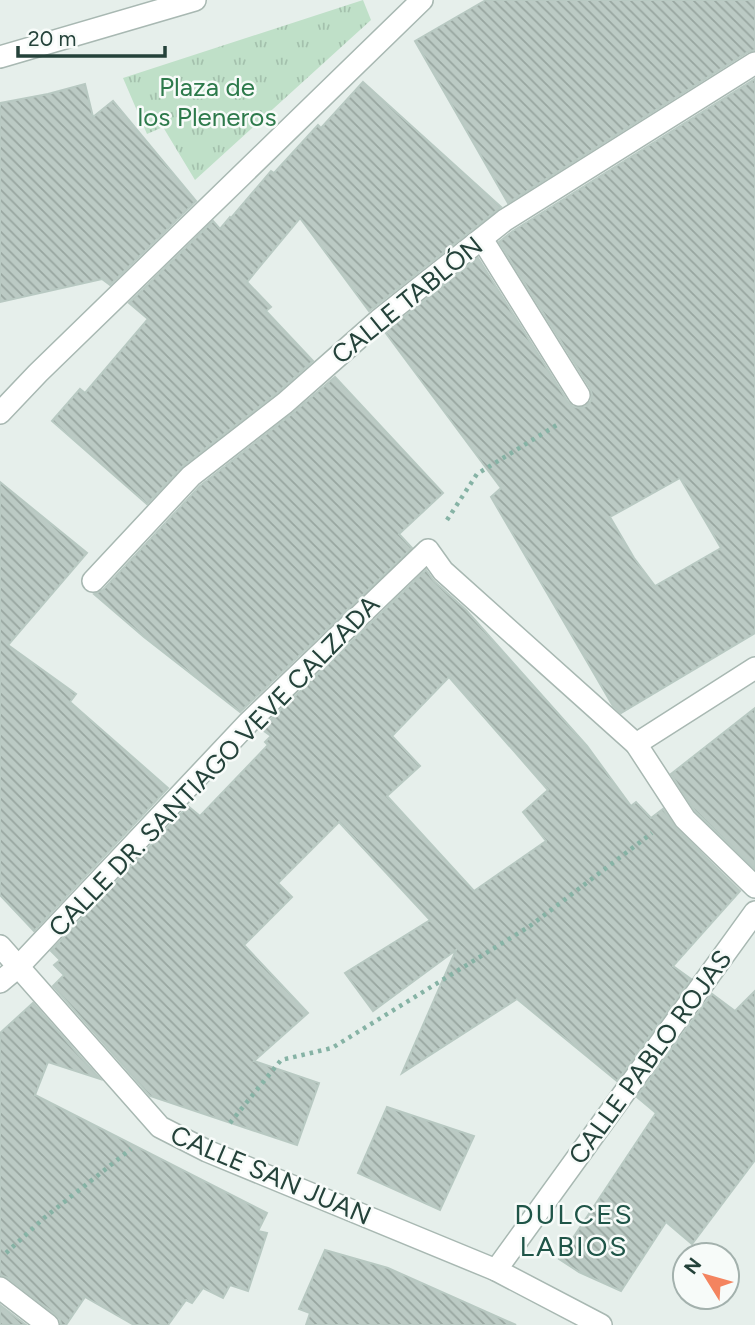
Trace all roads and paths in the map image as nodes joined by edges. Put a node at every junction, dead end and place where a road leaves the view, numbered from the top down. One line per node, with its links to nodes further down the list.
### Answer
1 (195, 0): 3 (street)
2 (422, 0): 7 (street)
3 (0, 57)
4 (755, 63): 5 (street, CALLE TABLÓN)
5 (482, 239): 6 (street); 9 (street, CALLE TABLÓN)
6 (579, 395): 8 (path)
7 (0, 413)
8 (428, 550): 11 (street); 16 (street, CALLE DR. SANTIAGO VEVE CALZADA)
9 (93, 581)
10 (755, 668): 11 (street)
11 (636, 744): 12 (street)
12 (685, 819): 13 (street); 19 (path)
13 (755, 887)
14 (755, 912): 21 (street, CALLE PABLO ROJAS)
15 (0, 946): 16 (street, CALLE SAN JUAN)
16 (18, 967): 17 (street, CALLE DR. SANTIAGO VEVE CALZADA); 18 (street, CALLE SAN JUAN)
17 (0, 982)
18 (160, 1127): 19 (street, CALLE SAN JUAN); 20 (path)
19 (207, 1151): 21 (street, CALLE SAN JUAN)
20 (0, 1258)
21 (496, 1270): 24 (street, CALLE SAN JUAN)
22 (0, 1288): 23 (street)
23 (48, 1325)
24 (601, 1325)

